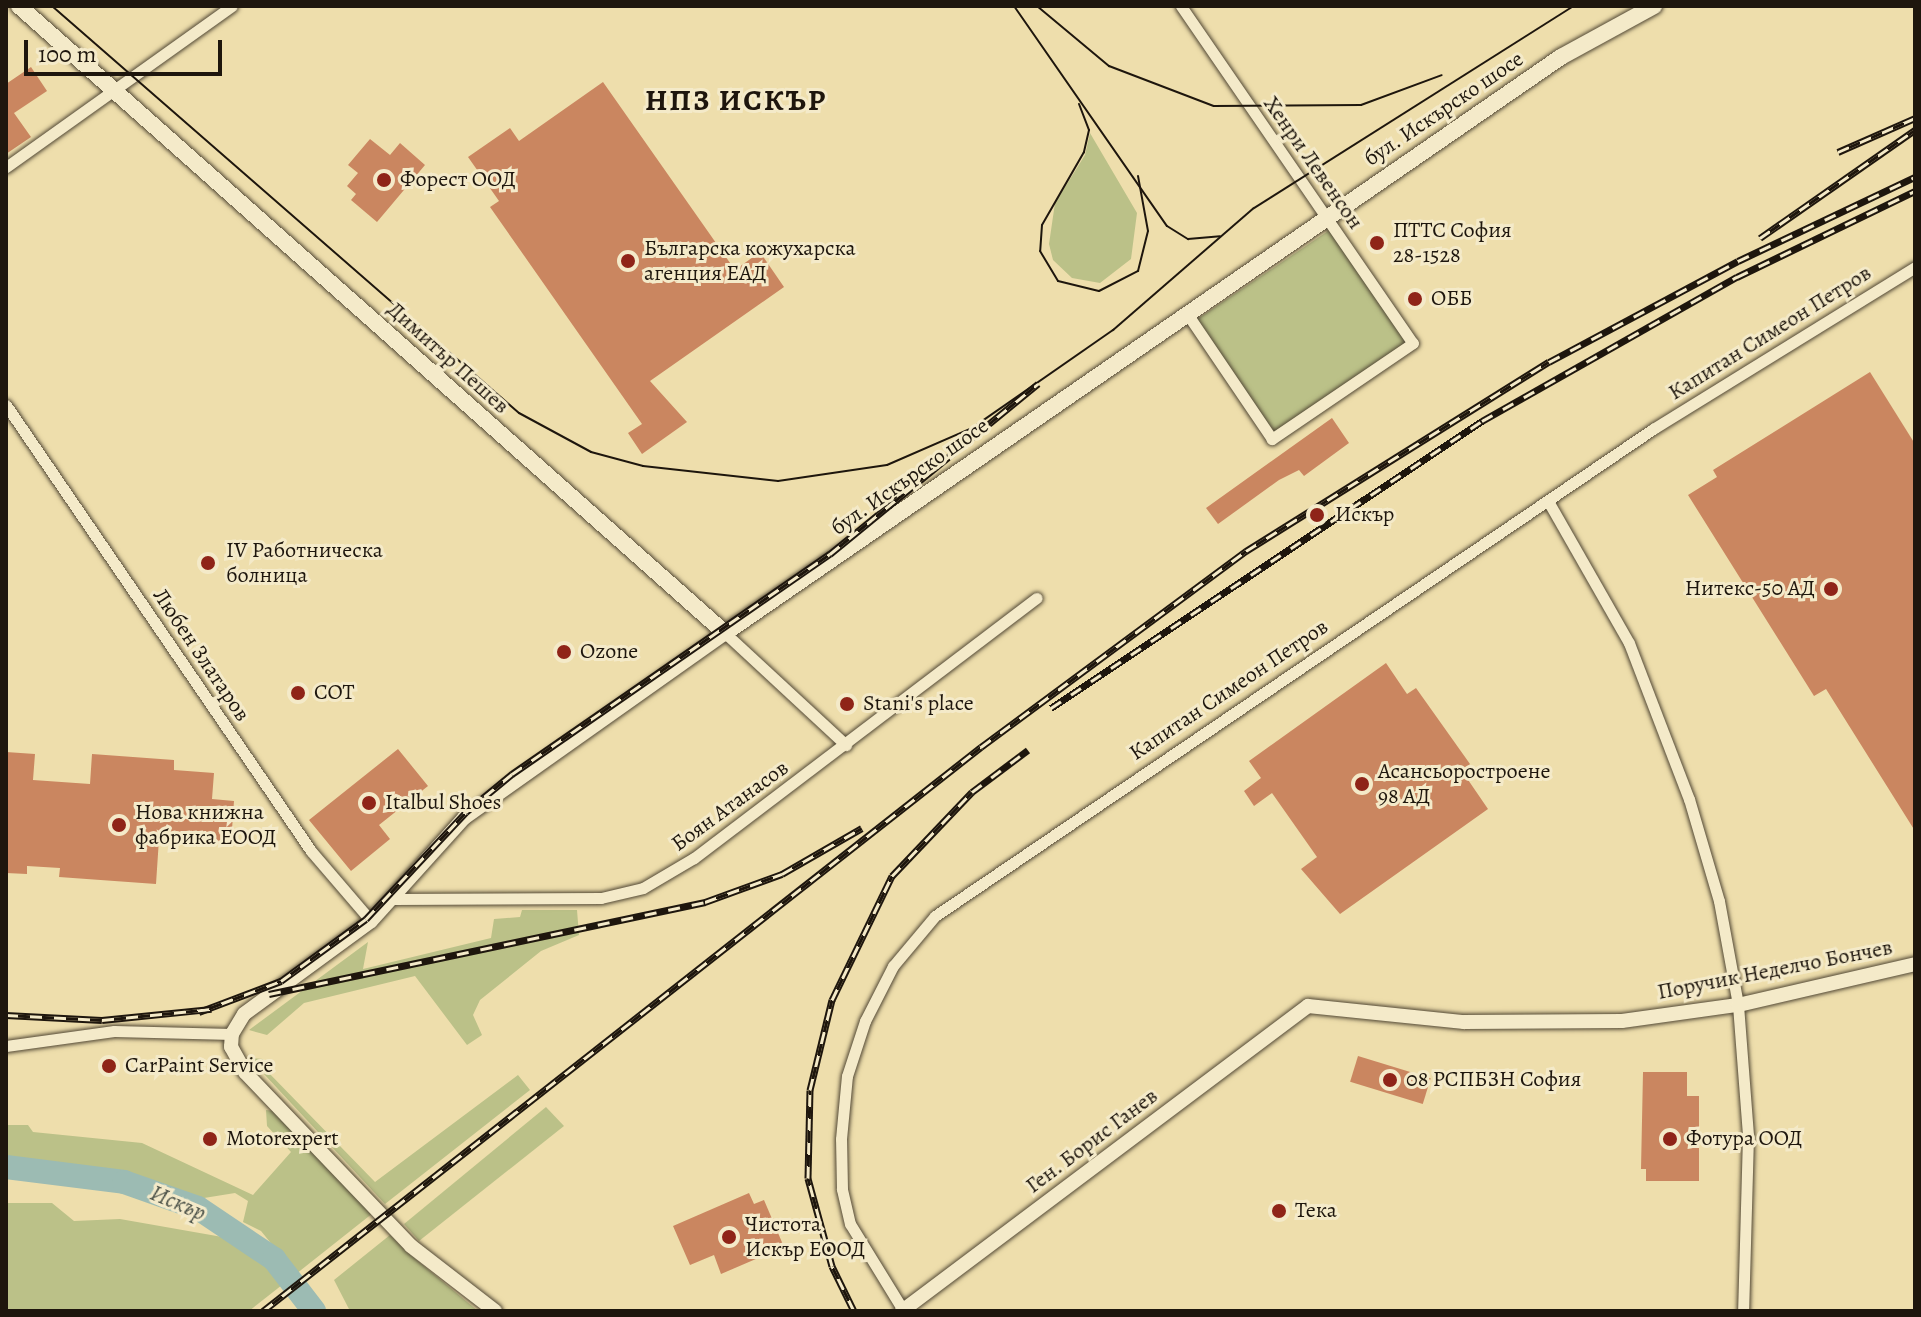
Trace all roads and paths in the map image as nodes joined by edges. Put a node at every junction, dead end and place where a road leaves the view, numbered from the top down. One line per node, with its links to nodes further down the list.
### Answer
1 (19, 6): 5 (main road, Димитър Пешев)
2 (232, 6): 5 (street)
3 (1181, 6): 7 (street, Хенри Левенсон)
4 (1654, 6): 7 (main road, бул. Искърско шосе)
5 (113, 89): 6 (street); 13 (main road, Димитър Пешев)
6 (6, 167)
7 (1326, 215): 9 (main road, бул. Искърско шосе); 9 (street, Хенри Левенсон)
8 (1915, 267): 11 (street, Капитан Симеон Петров)
9 (1186, 312): 13 (main road, бул. Искърско шосе)
10 (6, 405): 16 (street, Любен Златаров)
11 (1548, 501): 18 (street); 23 (street, Капитан Симеон Петров)
12 (1037, 598): 14 (street, Боян Атанасов)
13 (725, 633): 14 (street, Димитър Пешев); 15 (street, бул. Искърско шосе)
14 (846, 745): 15 (street, Боян Атанасов)
15 (393, 899): 16 (street, бул. Искърско шосе)
16 (371, 921): 20 (street, бул. Искърско шосе)
17 (1915, 964): 18 (street, Поручик Неделчо Бончев)
18 (1738, 1005): 19 (street, Поручик Неделчо Бончев); 24 (street)
19 (1308, 1006): 23 (street, Ген. Борис Ганев)
20 (232, 1034): 21 (street); 22 (street)
21 (6, 1046)
22 (495, 1311)
23 (902, 1311)
24 (1743, 1311)

